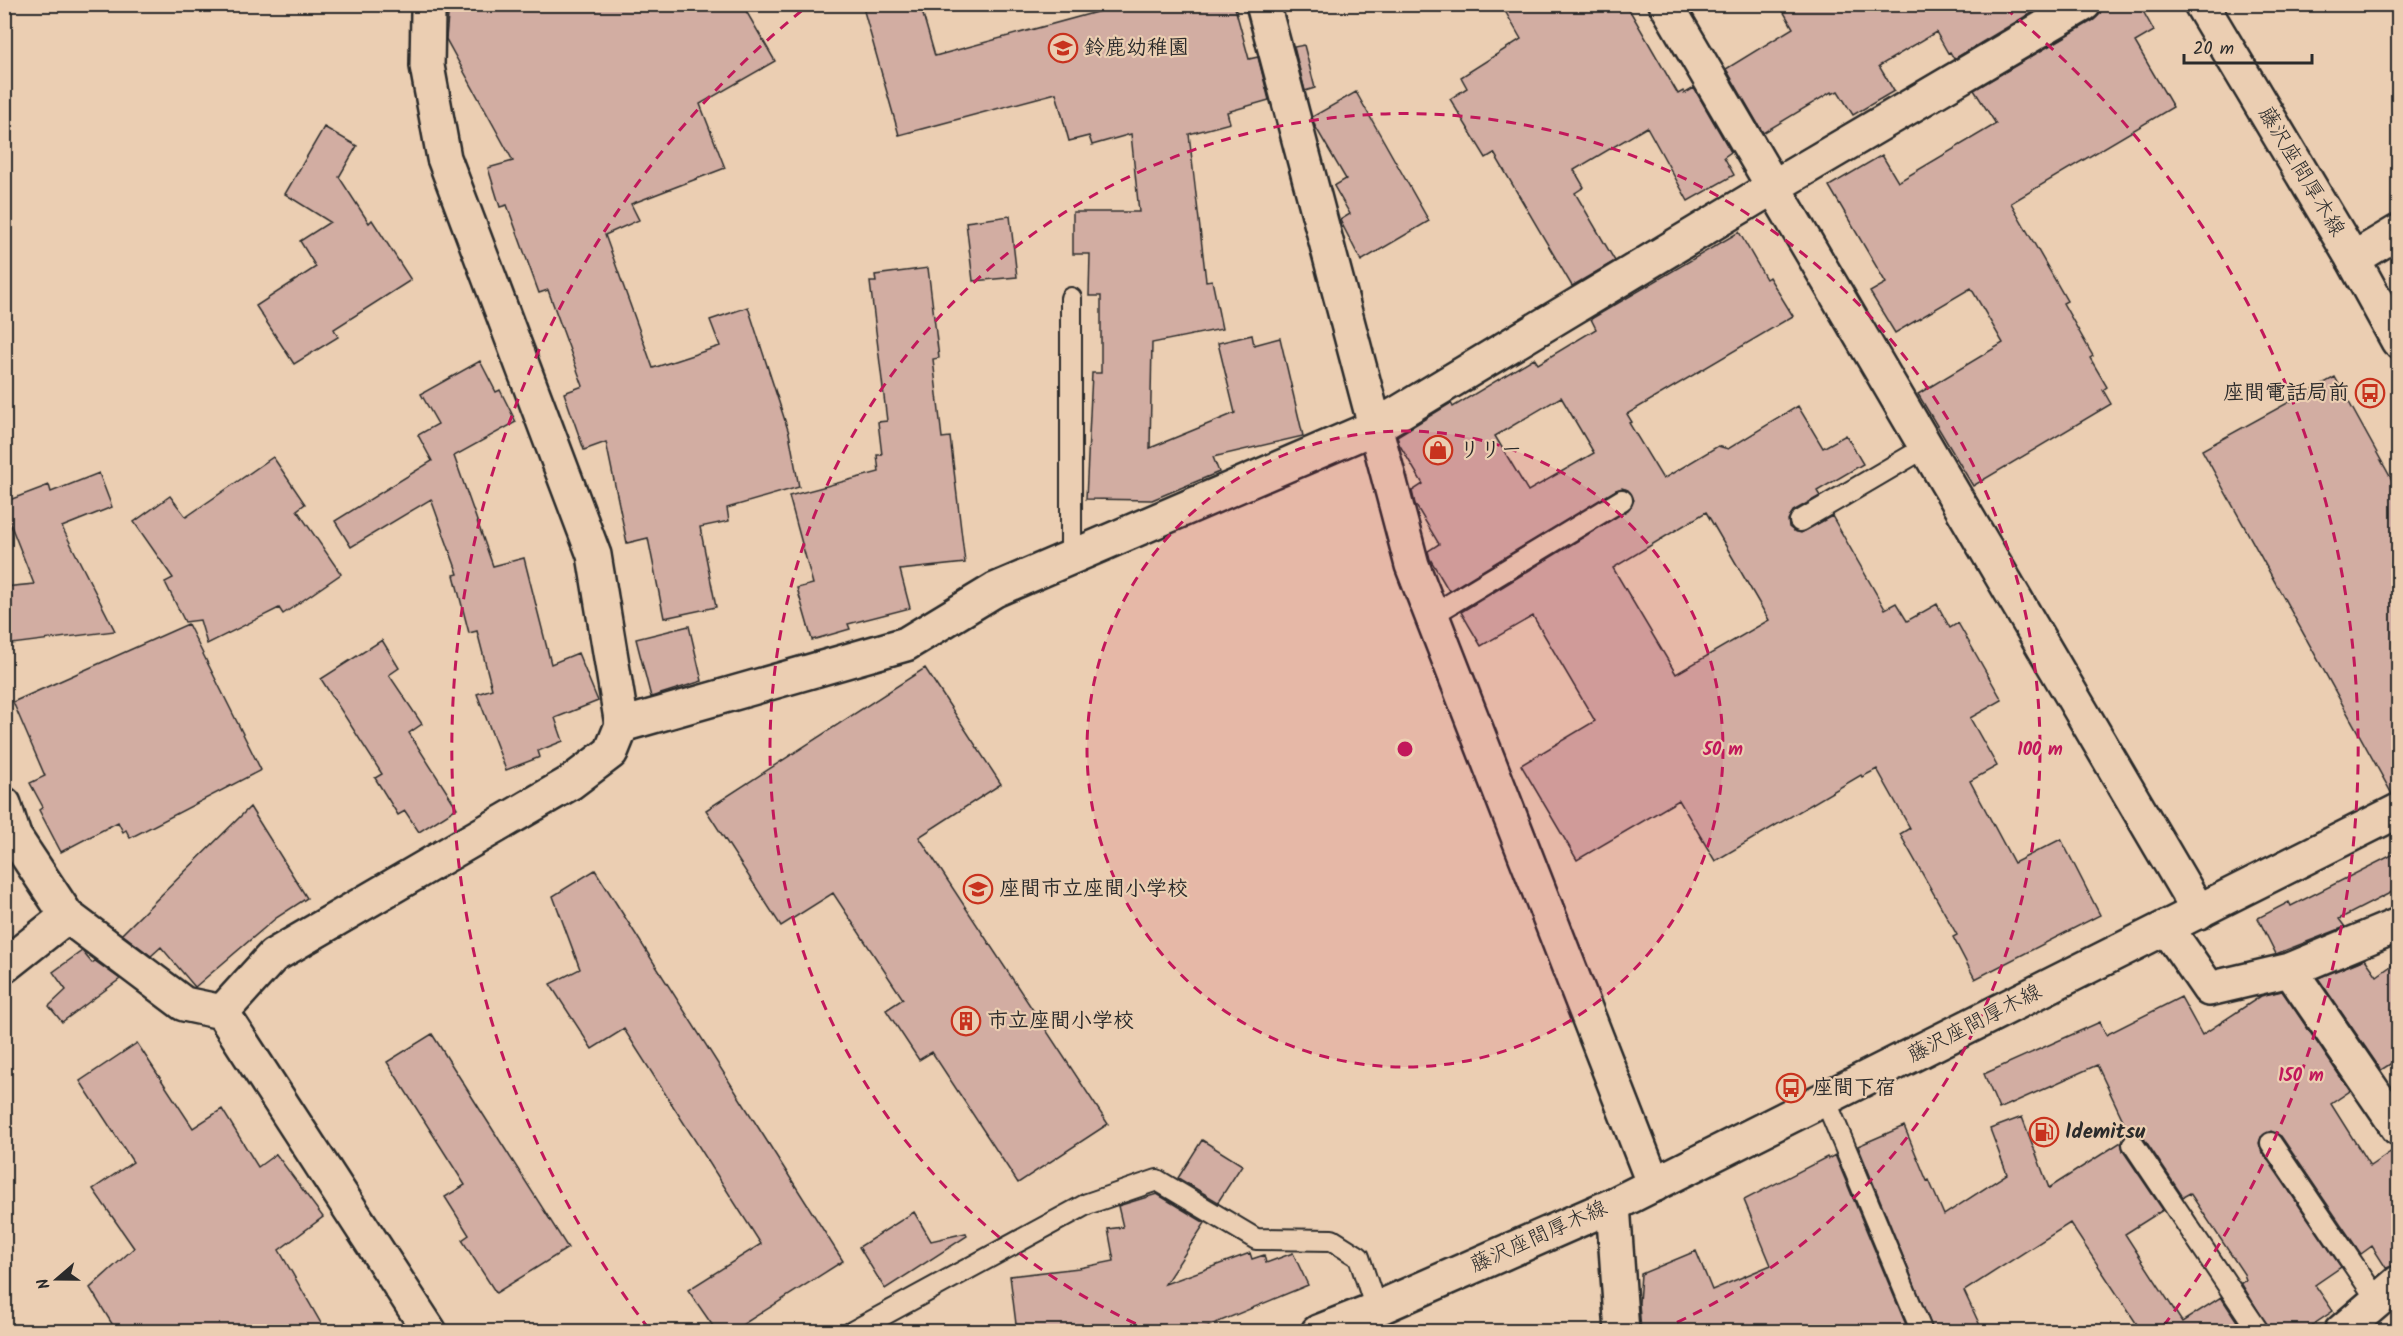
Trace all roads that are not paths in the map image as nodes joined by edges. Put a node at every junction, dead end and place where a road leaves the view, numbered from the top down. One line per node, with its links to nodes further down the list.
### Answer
1 (431, 4): 17 (street)
2 (1263, 4): 11 (street)
3 (1666, 4): 6 (street)
4 (2084, 4): 6 (street)
5 (2201, 4): 8 (street, 藤沢座間厚木線)
6 (1773, 187): 11 (street); 12 (street)
7 (2398, 232): 8 (street)
8 (2353, 259): 10 (street, 藤沢座間厚木線)
9 (1071, 298): 15 (lane)
10 (2398, 342)
11 (1375, 428): 15 (street); 16 (street)
12 (1926, 447): 14 (lane); 20 (street)
13 (1622, 500): 16 (lane)
14 (1800, 521)
15 (1071, 559): 17 (street)
16 (1432, 615): 31 (street)
17 (622, 725): 26 (street)
18 (4, 804): 21 (street)
19 (2398, 811): 20 (street, 藤沢座間厚木線)
20 (2199, 912): 23 (street, 藤沢座間厚木線)
21 (67, 916): 24 (street); 26 (street)
22 (2398, 926): 25 (street)
23 (2167, 928): 25 (street); 27 (street, 藤沢座間厚木線)
24 (4, 966)
25 (2290, 970): 28 (street)
26 (222, 1012): 35 (street)
27 (1825, 1099): 31 (street, 藤沢座間厚木線); 39 (lane)
28 (2398, 1128)
29 (2271, 1143): 33 (lane)
30 (2133, 1144): 40 (lane)
31 (1654, 1185): 32 (street, 藤沢座間厚木線)
32 (1613, 1205): 34 (street, 藤沢座間厚木線); 38 (street)
33 (2388, 1292): 41 (street)
34 (1376, 1309): 36 (lane); 37 (street, 藤沢座間厚木線)
35 (430, 1332)
36 (852, 1332)
37 (1318, 1332)
38 (1622, 1332)
39 (1922, 1332)
40 (2259, 1332)
41 (2341, 1332)

